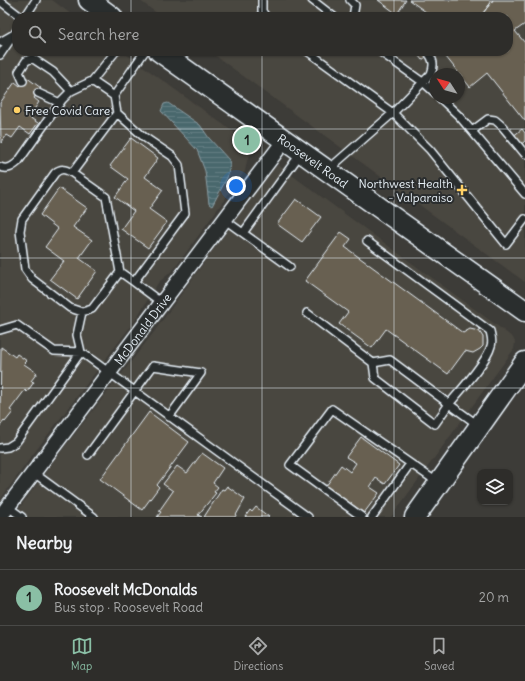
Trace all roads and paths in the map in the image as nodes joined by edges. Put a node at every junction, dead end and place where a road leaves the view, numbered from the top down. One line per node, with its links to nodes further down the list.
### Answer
1 (36, 0): 8 (lane)
2 (89, 0): 9 (street)
3 (262, 0): 10 (lane)
4 (312, 0): 11 (lane)
5 (350, 0): 12 (lane)
6 (0, 1): 7 (lane)
7 (14, 12)
8 (28, 12)
9 (105, 12)
10 (263, 12)
11 (328, 12)
12 (354, 12)
13 (12, 34): 15 (lane)
14 (12, 38): 16 (lane)
15 (0, 42)
16 (0, 55)
17 (112, 56): 23 (lane)
18 (142, 56): 29 (lane)
19 (166, 56): 35 (street, Roosevelt Road)
20 (314, 56): 33 (lane)
21 (391, 56): 25 (lane)
22 (431, 56): 25 (lane)
23 (92, 81): 27 (lane); 29 (lane)
24 (23, 82): 27 (lane)
25 (424, 83): 26 (lane); 33 (lane)
26 (429, 88)
27 (71, 91): 30 (lane)
28 (38, 93): 30 (lane)
29 (114, 96): 32 (lane)
30 (60, 103): 38 (lane)
31 (446, 104): 34 (lane)
32 (117, 113): 40 (lane); 48 (lane)
33 (393, 113): 39 (lane); 42 (lane)
34 (472, 131): 37 (lane); 41 (lane)
35 (284, 141): 36 (street, Roosevelt Road); 43 (street, McDonald Drive)
36 (301, 152): 39 (street, Roosevelt Road); 44 (lane)
37 (525, 154)
38 (0, 167)
39 (327, 171): 50 (street, Roosevelt Road)
40 (72, 173): 47 (lane); 51 (lane)
41 (525, 194)
42 (525, 219)
43 (225, 220): 44 (lane); 49 (street, McDonald Drive)
44 (243, 232): 46 (lane)
45 (367, 241): 59 (lane)
46 (290, 266)
47 (120, 272): 48 (lane); 51 (lane)
48 (134, 282): 49 (lane)
49 (162, 303): 57 (street, McDonald Drive)
50 (525, 311)
51 (82, 312): 54 (lane)
52 (307, 313): 56 (lane)
53 (0, 330): 54 (lane)
54 (81, 352): 57 (lane); 62 (lane)
55 (525, 362): 61 (street)
56 (373, 363): 59 (lane); 59 (lane)
57 (109, 373): 58 (lane); 65 (street, McDonald Drive)
58 (134, 392): 60 (lane); 60 (lane); 63 (lane)
59 (449, 404): 61 (lane)
60 (169, 417): 70 (lane)
61 (480, 426): 66 (street)
62 (0, 448)
63 (88, 455)
64 (410, 464): 66 (lane); 71 (lane); 72 (lane)
65 (34, 473): 67 (street, McDonald Drive); 69 (lane)
66 (439, 484): 73 (street)
67 (4, 512): 68 (lane)
68 (22, 517)
69 (94, 517)
70 (308, 517)
71 (362, 517)
72 (372, 517)
73 (415, 517)

